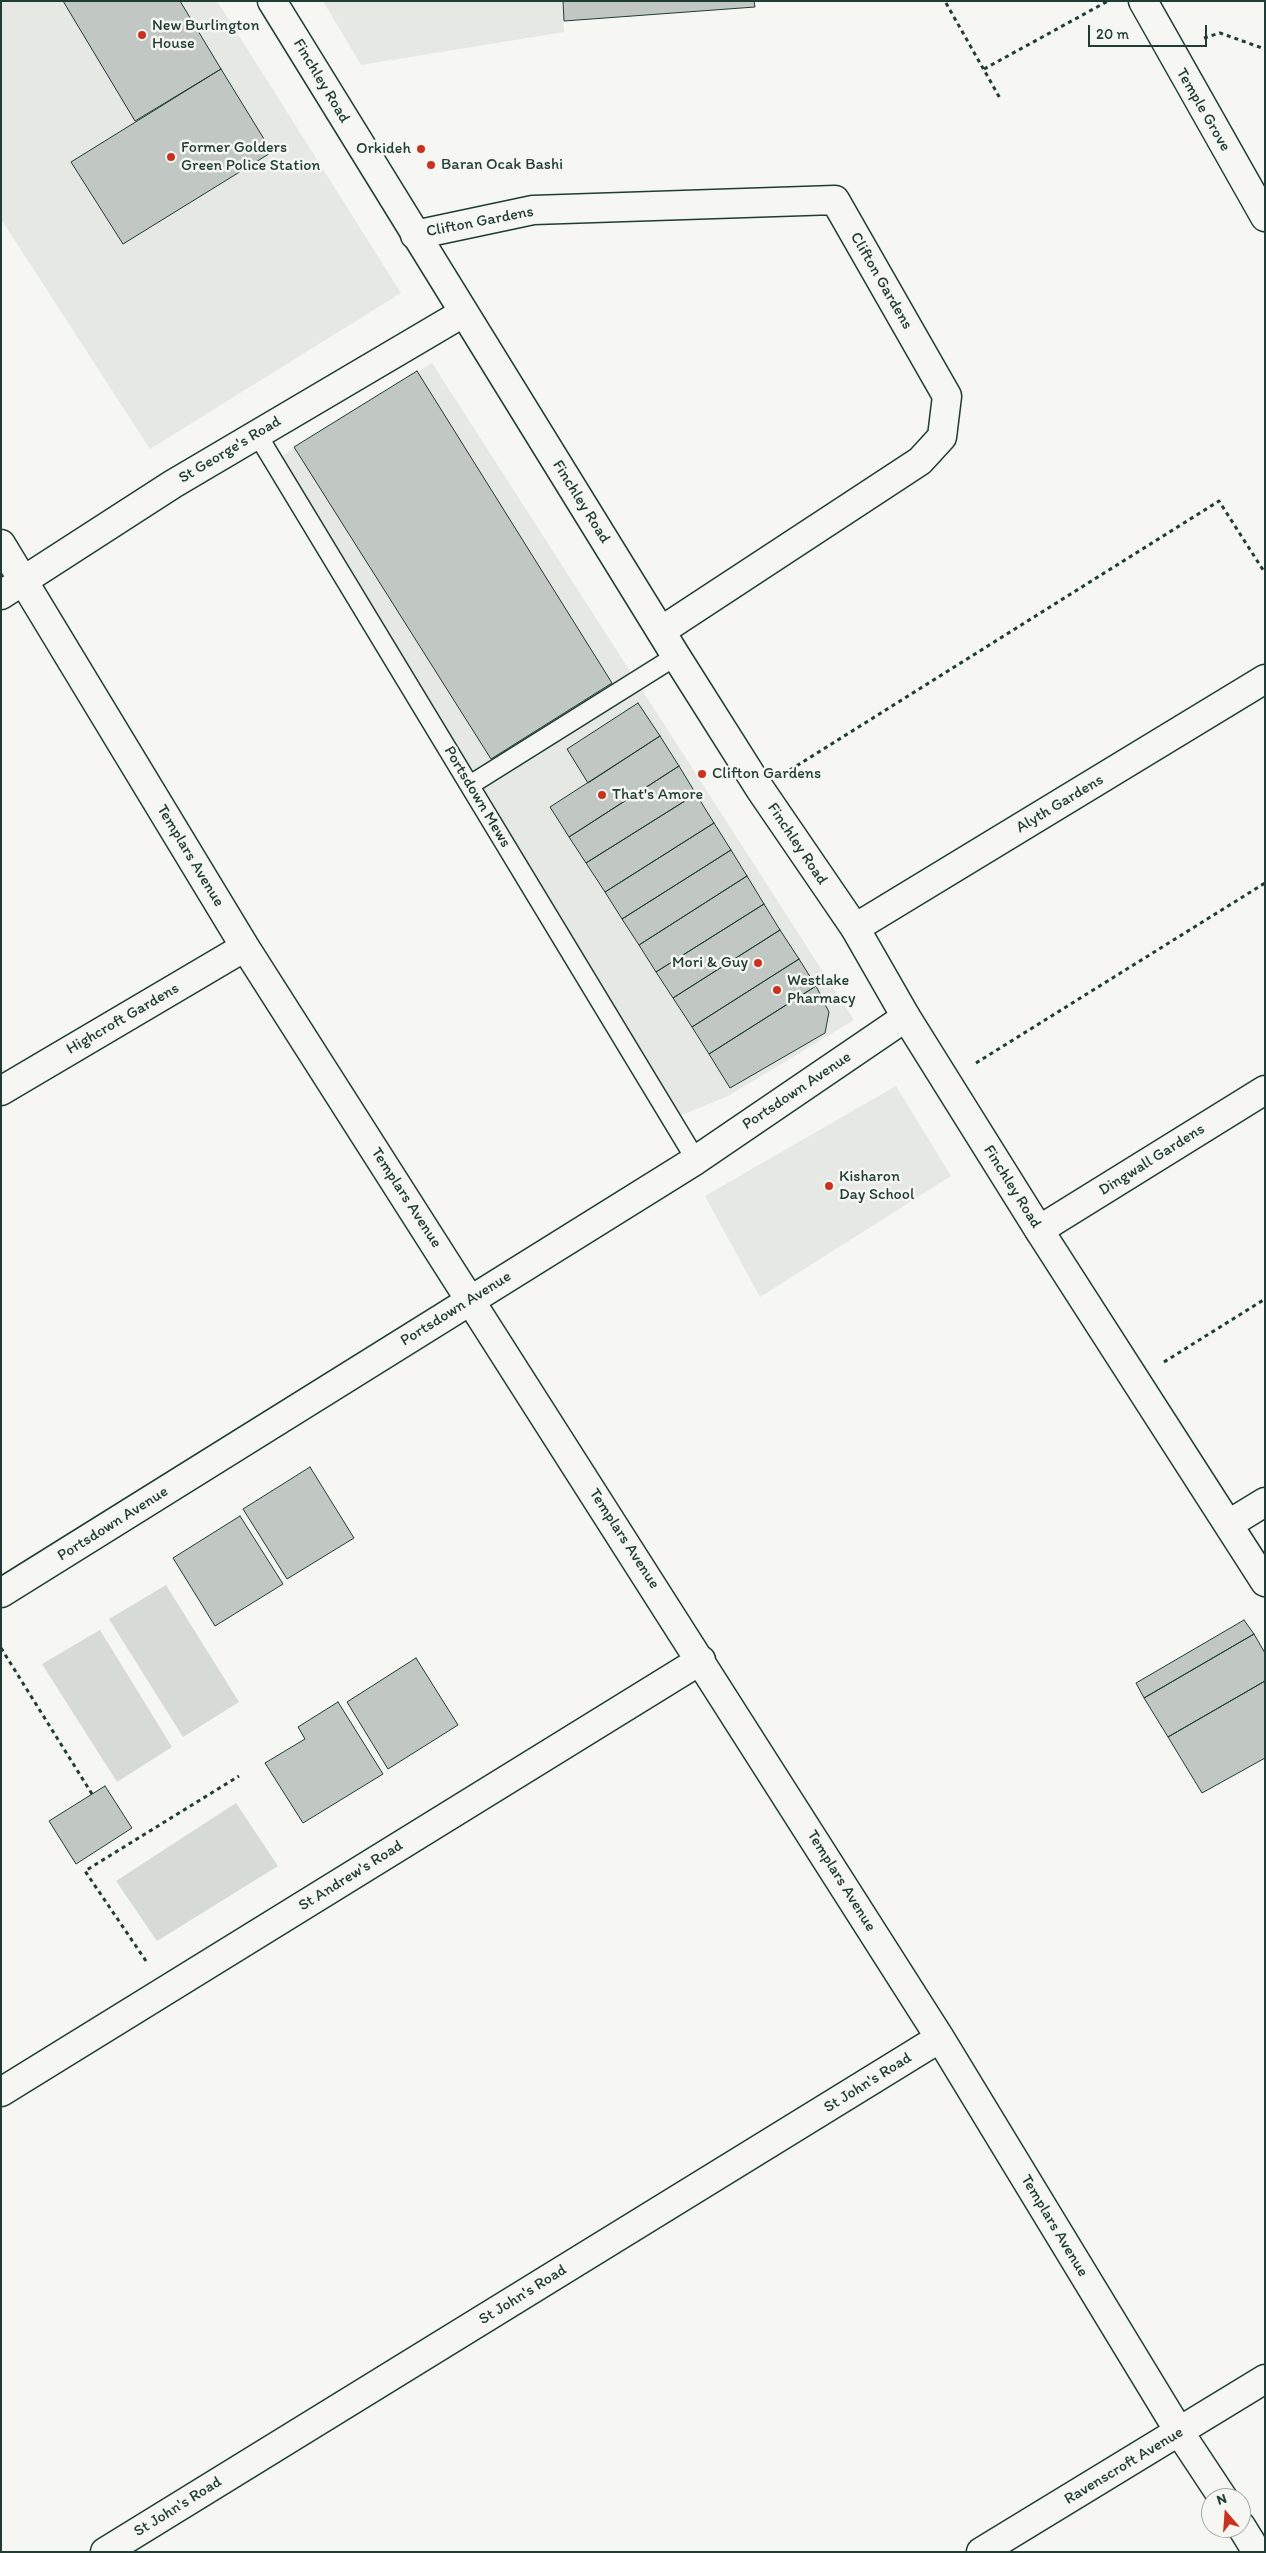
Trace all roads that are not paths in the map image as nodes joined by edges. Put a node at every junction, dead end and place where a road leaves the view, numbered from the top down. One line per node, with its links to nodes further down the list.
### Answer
1 (272, 1): 4 (street, Finchley Road)
2 (1144, 1): 3 (street, Temple Grove)
3 (1265, 218)
4 (415, 235): 5 (street, Finchley Road); 10 (street, Clifton Gardens)
5 (463, 313): 6 (street, St George's Road); 10 (street, Finchley Road)
6 (257, 434): 8 (street, St George's Road); 13 (lane, Portsdown Mews)
7 (1, 544): 8 (street, Templars Avenue)
8 (24, 581): 9 (street, St George's Road); 15 (street, Templars Avenue)
9 (1, 595)
10 (661, 631): 11 (street, Finchley Road)
11 (676, 656): 13 (lane); 14 (street, Finchley Road)
12 (1265, 678): 14 (street, Alyth Gardens)
13 (470, 785): 19 (lane, Portsdown Mews)
14 (855, 928): 16 (street, Finchley Road)
15 (245, 948): 18 (street, Highcroft Gardens); 21 (street, Templars Avenue)
16 (906, 1017): 19 (street, Portsdown Avenue); 20 (street, Finchley Road)
17 (1265, 1090): 20 (street, Dingwall Gardens)
18 (1, 1091)
19 (696, 1160): 21 (street, Portsdown Avenue)
20 (1039, 1230): 23 (street, Finchley Road)
21 (471, 1300): 25 (street, Portsdown Avenue); 26 (street, Templars Avenue)
22 (1265, 1502): 23 (street)
23 (1229, 1524): 24 (street, Finchley Road)
24 (1265, 1582)
25 (1, 1594)
26 (701, 1660): 27 (street, Templars Avenue); 28 (street, St Andrew's Road)
27 (940, 2038): 30 (street, Templars Avenue); 33 (street, St John's Road)
28 (1, 2092)
29 (1265, 2379): 30 (street, Ravenscroft Avenue)
30 (1180, 2433): 31 (street, Templars Avenue); 34 (street, Ravenscroft Avenue)
31 (1216, 2488)
32 (1248, 2538): 35 (street)
33 (105, 2552)
34 (982, 2552)
35 (1257, 2552)

